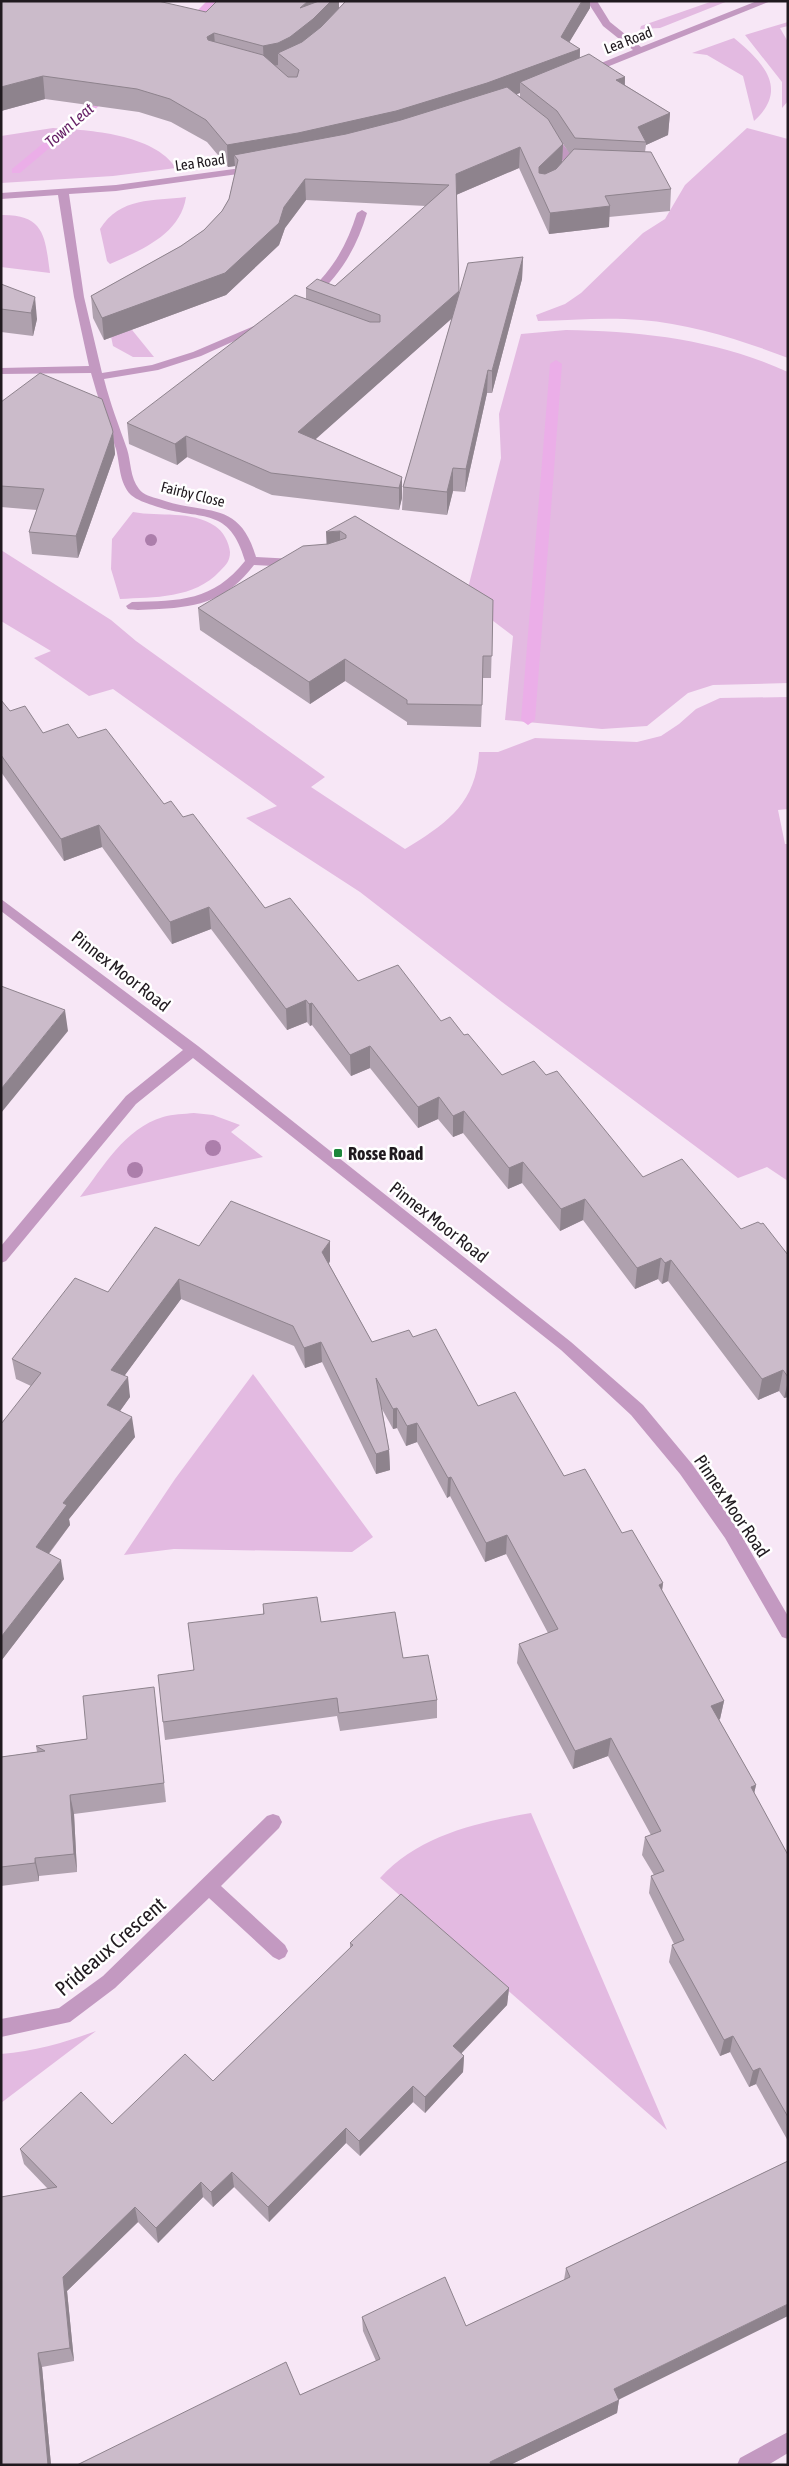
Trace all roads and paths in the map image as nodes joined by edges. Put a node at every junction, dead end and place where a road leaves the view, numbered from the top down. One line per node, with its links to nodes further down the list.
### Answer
1 (592, 1): 3 (street)
2 (766, 1): 3 (street, Lea Road)
3 (641, 51): 4 (street, Lea Road)
4 (580, 75)
5 (540, 126): 7 (street)
6 (270, 166): 8 (street, Lea Road)
7 (555, 181)
8 (63, 192): 9 (street, Lea Road); 14 (street, Fairby Close)
9 (1, 196)
10 (362, 213): 11 (street)
11 (300, 304)
12 (271, 322): 14 (street)
13 (1, 371): 14 (street)
14 (97, 373): 15 (street, Fairby Close)
15 (251, 561): 16 (street); 17 (street)
16 (309, 563)
17 (132, 606)
18 (1, 904): 19 (street, Pinnex Moor Road)
19 (193, 1050): 20 (street); 21 (street, Pinnex Moor Road)
20 (1, 1258)
21 (788, 1632)
22 (273, 1822): 23 (street, Prideaux Crescent)
23 (209, 1886): 24 (street); 25 (street, Prideaux Crescent)
24 (279, 1952)
25 (1, 2028)
26 (788, 2442): 27 (street)
27 (747, 2465)

